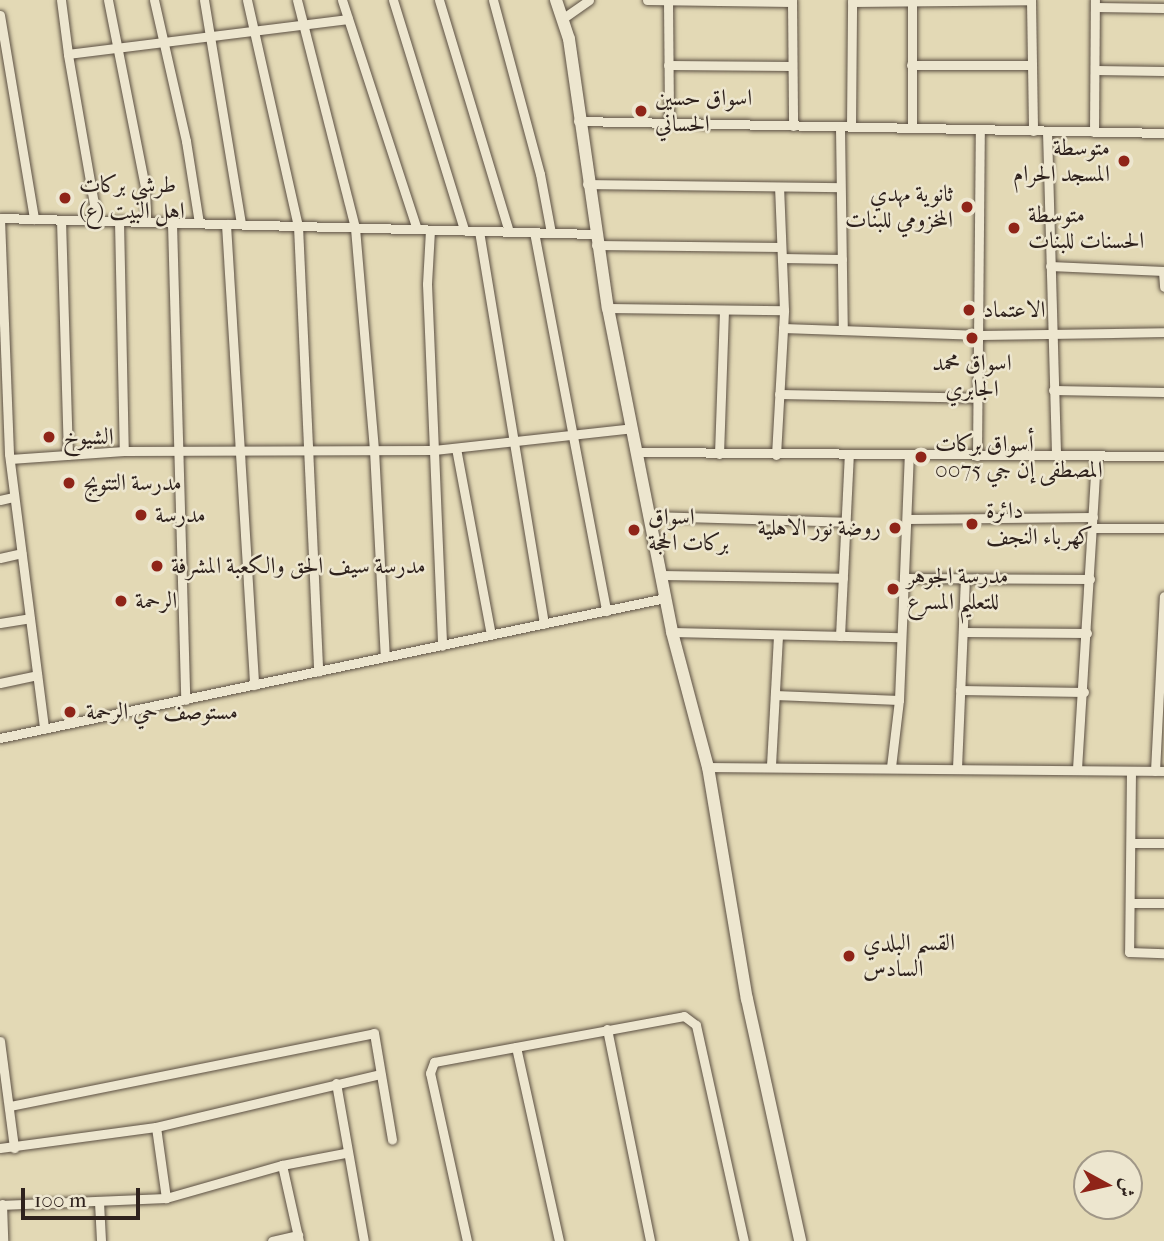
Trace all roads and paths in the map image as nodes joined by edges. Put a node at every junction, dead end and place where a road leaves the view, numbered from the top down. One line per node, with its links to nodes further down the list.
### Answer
1 (61, 0): 30 (street)
2 (108, 0): 29 (street)
3 (154, 0): 28 (street)
4 (204, 0): 27 (street)
5 (247, 0): 26 (street)
6 (297, 0): 25 (street)
7 (342, 0): 23 (street)
8 (393, 0): 65 (street)
9 (439, 0): 67 (street)
10 (493, 0): 69 (street)
11 (556, 0): 24 (street)
12 (589, 0): 24 (street)
13 (647, 0): 16 (street)
14 (912, 0): 15 (street); 19 (street); 32 (street)
15 (1031, 0): 33 (street)
16 (668, 1): 17 (street); 31 (street)
17 (730, 1): 18 (street)
18 (792, 1): 34 (street)
19 (852, 1): 41 (street)
20 (1095, 3): 21 (street); 35 (street)
21 (1160, 5)
22 (0, 15): 52 (street)
23 (348, 19): 25 (street); 63 (street)
24 (562, 19): 37 (street)
25 (303, 25): 26 (street); 62 (street)
26 (252, 30): 27 (street); 61 (street)
27 (210, 34): 28 (street); 60 (street)
28 (163, 40): 29 (street); 58 (street)
29 (115, 47): 30 (street); 56 (street)
30 (68, 54): 54 (street)
31 (668, 65): 34 (street); 38 (street)
32 (911, 65): 33 (street); 42 (street)
33 (1032, 65): 44 (street)
34 (792, 66): 39 (street)
35 (1095, 70): 36 (street); 46 (street)
36 (1164, 71)
37 (578, 121): 38 (street); 48 (street)
38 (669, 124): 39 (street)
39 (793, 126): 40 (street)
40 (840, 127): 41 (street); 50 (street)
41 (851, 127): 42 (street)
42 (912, 128): 43 (street)
43 (980, 130): 44 (street); 84 (street)
44 (1033, 131): 45 (street)
45 (1047, 131): 46 (street); 74 (street)
46 (1094, 132): 47 (street)
47 (1164, 134)
48 (587, 184): 49 (street); 70 (street)
49 (779, 187): 50 (street); 71 (street)
50 (840, 187): 73 (street)
51 (0, 218): 52 (street); 105 (street)
52 (34, 219): 53 (street)
53 (61, 220): 54 (street); 101 (street)
54 (97, 221): 55 (street)
55 (119, 221): 56 (street); 97 (street)
56 (146, 222): 57 (street)
57 (172, 223): 58 (street); 94 (street)
58 (199, 223): 59 (street)
59 (226, 224): 60 (street); 93 (street)
60 (241, 225): 61 (street)
61 (298, 226): 62 (street); 98 (street)
62 (355, 228): 63 (street); 95 (street)
63 (417, 229): 64 (street)
64 (430, 230): 65 (street); 96 (street)
65 (464, 230): 66 (street)
66 (479, 231): 67 (street); 91 (street)
67 (509, 232): 68 (street)
68 (534, 232): 69 (street); 90 (street)
69 (551, 233): 70 (street)
70 (595, 239): 71 (street); 77 (street)
71 (781, 247): 72 (street)
72 (782, 258): 73 (street); 79 (street)
73 (842, 259): 81 (street)
74 (1051, 266): 75 (street); 83 (street)
75 (1163, 271): 76 (street)
76 (1164, 287)
77 (608, 308): 78 (street); 89 (street)
78 (724, 310): 79 (street); 100 (street)
79 (784, 310): 80 (street)
80 (783, 328): 81 (street); 87 (street)
81 (843, 330): 84 (street)
82 (1164, 332): 83 (street)
83 (1052, 333): 84 (street); 85 (street)
84 (981, 335): 88 (street)
85 (1053, 390): 86 (street); 107 (street)
86 (1164, 392)
87 (779, 394): 88 (street); 102 (street)
88 (979, 398): 106 (street)
89 (632, 428): 90 (street); 99 (street)
90 (572, 434): 91 (street); 128 (street)
91 (512, 441): 92 (street); 131 (street)
92 (456, 447): 96 (street); 135 (street)
93 (240, 449): 94 (street); 98 (street); 144 (street)
94 (177, 450): 97 (street); 149 (street)
95 (374, 450): 96 (street); 98 (street); 140 (street)
96 (434, 450): 139 (street)
97 (124, 451): 101 (street)
98 (308, 452): 141 (street)
99 (637, 452): 100 (street); 112 (street)
100 (719, 454): 102 (street)
101 (68, 455): 105 (street)
102 (776, 455): 103 (street)
103 (849, 455): 104 (street); 115 (street)
104 (909, 455): 106 (street); 114 (street)
105 (6, 456): 110 (street)
106 (977, 456): 107 (street)
107 (1056, 456): 108 (street)
108 (1096, 456): 109 (street); 113 (street)
109 (1164, 456)
110 (13, 497): 111 (street); 118 (street)
111 (0, 500)
112 (649, 516): 115 (street); 120 (street)
113 (1093, 517): 114 (street); 116 (street)
114 (906, 519): 122 (street)
115 (846, 522): 121 (street)
116 (1092, 528): 117 (street); 123 (street)
117 (1164, 528)
118 (21, 553): 119 (street); 129 (street)
119 (0, 558)
120 (661, 575): 121 (street); 126 (street)
121 (843, 578): 137 (street)
122 (904, 578): 124 (street); 138 (street)
123 (1090, 579): 124 (street); 134 (street)
124 (965, 580): 133 (street)
125 (1164, 596): 127 (street)
126 (666, 598): 128 (street); 132 (street)
127 (1164, 604): 145 (street)
128 (606, 611): 131 (street)
129 (30, 618): 130 (street); 142 (street)
130 (0, 623)
131 (544, 624): 135 (street)
132 (672, 632): 136 (street); 154 (street)
133 (963, 632): 134 (street); 146 (street)
134 (1087, 632): 147 (street)
135 (491, 635): 139 (street)
136 (778, 635): 137 (street); 148 (street)
137 (841, 636): 138 (street)
138 (901, 637): 150 (street)
139 (442, 646): 140 (street)
140 (385, 657): 141 (street)
141 (318, 672): 144 (street)
142 (37, 675): 143 (street); 151 (street)
143 (0, 683)
144 (254, 685): 149 (street)
145 (1162, 686): 159 (street)
146 (960, 690): 147 (street); 156 (street)
147 (1084, 692): 157 (street)
148 (775, 695): 150 (street); 153 (street)
149 (184, 699): 151 (street)
150 (899, 700): 155 (street)
151 (44, 729): 152 (street)
152 (0, 738)
153 (771, 765): 154 (street); 155 (street)
154 (708, 767): 190 (street)
155 (891, 767): 156 (street)
156 (957, 768): 157 (street)
157 (1077, 769): 158 (street)
158 (1131, 771): 159 (street); 160 (street)
159 (1160, 771)
160 (1131, 843): 161 (street); 162 (street)
161 (1164, 843)
162 (1130, 903): 163 (street); 164 (street)
163 (1164, 903)
164 (1164, 953)
165 (607, 1029): 167 (street); 188 (street); 189 (street)
166 (0, 1041): 170 (street)
167 (516, 1047): 186 (street); 187 (street)
168 (380, 1074): 169 (street); 171 (street); 173 (street)
169 (336, 1083): 172 (street); 176 (street)
170 (4, 1084): 171 (street)
171 (10, 1106): 175 (street)
172 (156, 1127): 175 (street); 178 (street)
173 (392, 1139)
174 (0, 1148): 175 (street)
175 (13, 1148)
176 (345, 1153): 177 (street); 185 (street)
177 (282, 1165): 178 (street); 181 (street)
178 (166, 1198): 179 (street)
179 (99, 1202): 180 (street); 183 (street)
180 (1, 1205): 182 (street)
181 (298, 1238): 184 (street)
182 (3, 1241)
183 (100, 1241)
184 (272, 1241)
185 (364, 1241)
186 (467, 1241)
187 (559, 1241)
188 (650, 1241)
189 (744, 1241)
190 (800, 1241)

